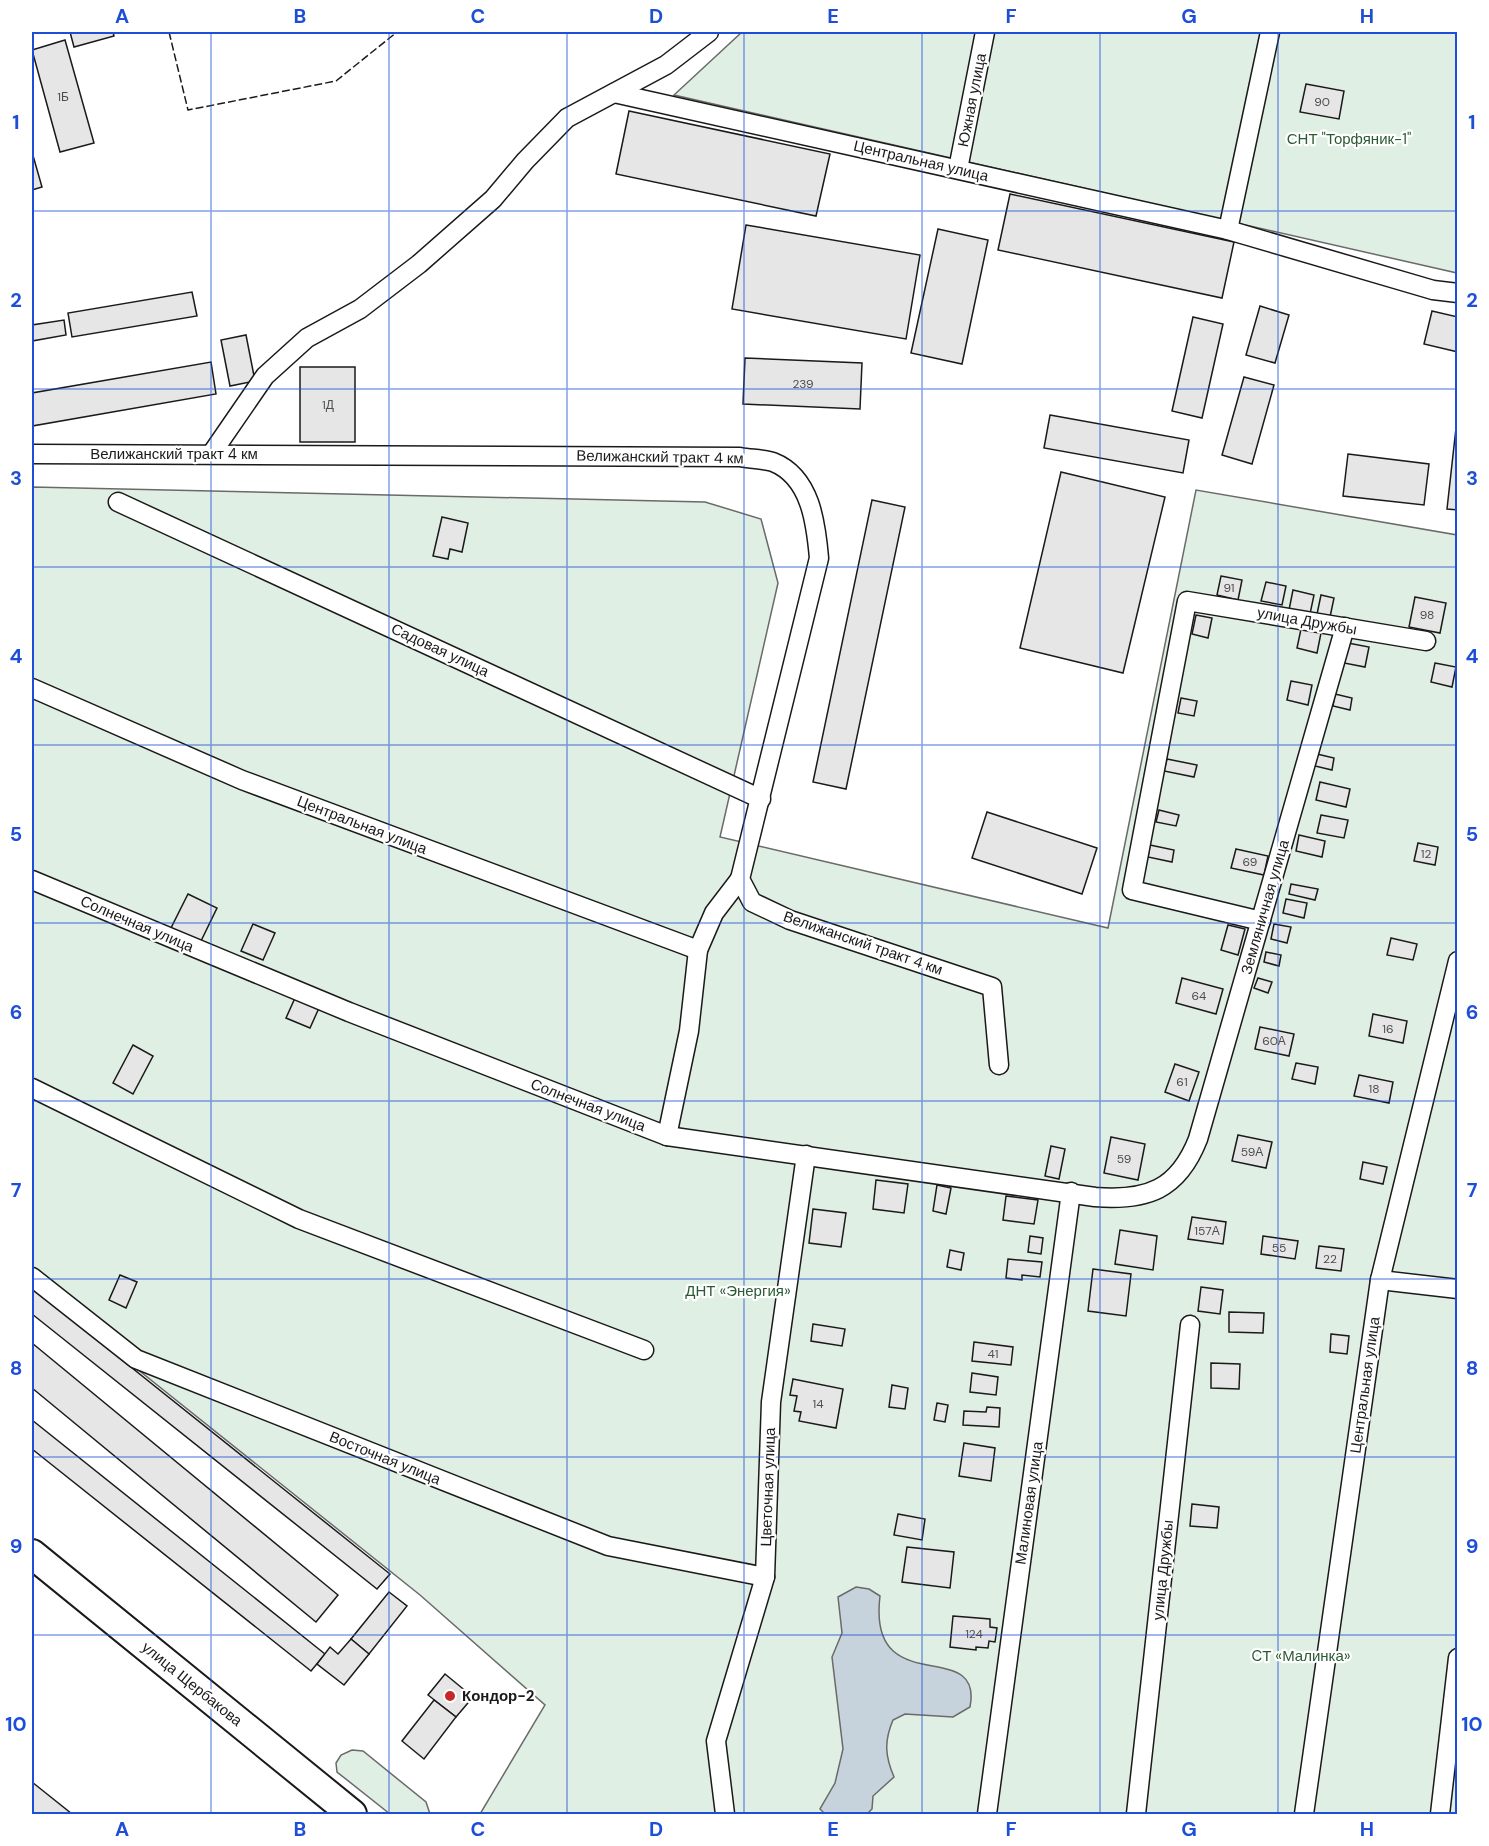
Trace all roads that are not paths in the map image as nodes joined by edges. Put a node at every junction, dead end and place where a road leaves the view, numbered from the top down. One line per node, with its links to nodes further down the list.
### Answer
1 (709, 32): 4 (street)
2 (986, 32): 5 (street, Южная улица)
3 (1270, 32): 6 (street)
4 (614, 93): 5 (street, Центральная улица); 8 (street)
5 (958, 169): 6 (street, Центральная улица)
6 (1228, 230): 7 (street, Центральная улица)
7 (1458, 293)
8 (213, 453): 9 (street, Велижанский тракт 4 км); 14 (street, Велижанский тракт 4 км)
9 (32, 454)
10 (118, 502): 14 (street, Садовая улица)
11 (1345, 627): 12 (street, улица Дружбы); 17 (street, Земляничная улица); 17 (street, улица Дружбы)
12 (1426, 641)
13 (32, 688): 18 (street, Центральная улица)
14 (761, 799): 15 (street, Велижанский тракт 4 км)
15 (740, 879): 18 (street); 20 (street, Велижанский тракт 4 км)
16 (32, 880): 22 (street, Солнечная улица)
17 (1261, 921): 24 (street, Земляничная улица)
18 (698, 950): 22 (street)
19 (1458, 961): 27 (street, Центральная улица)
20 (999, 1065)
21 (32, 1088): 30 (street)
22 (667, 1136): 23 (street, Солнечная улица)
23 (806, 1155): 25 (street, Солнечная улица); 32 (street, Цветочная улица)
24 (1173, 1180): 25 (street, Солнечная улица)
25 (1071, 1192): 36 (street, Малиновая улица)
26 (32, 1277): 32 (street, Восточная улица)
27 (1380, 1280): 28 (street); 38 (street, Центральная улица)
28 (1458, 1289)
29 (1190, 1325): 37 (street, улица Дружбы)
30 (644, 1350)
31 (32, 1554): 34 (main road, улица Щербакова)
32 (765, 1577): 35 (street, Цветочная улица)
33 (1458, 1658): 39 (street)
34 (352, 1815)
35 (725, 1815)
36 (987, 1815)
37 (1136, 1815)
38 (1304, 1815)
39 (1440, 1815)

